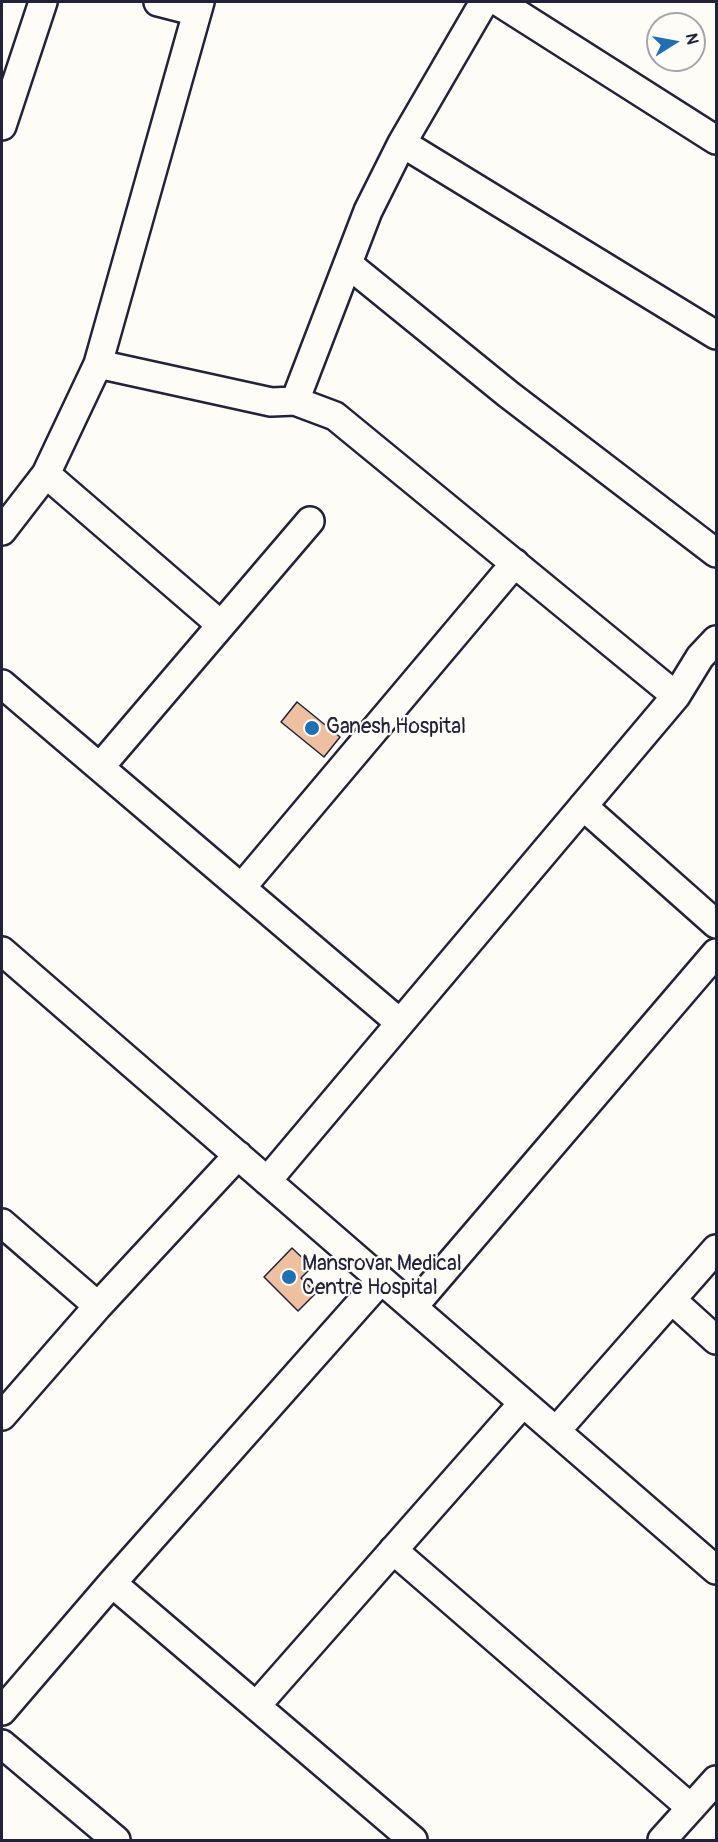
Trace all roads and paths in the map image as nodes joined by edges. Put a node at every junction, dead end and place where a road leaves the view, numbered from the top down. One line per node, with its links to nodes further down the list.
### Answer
1 (43, 2): 6 (street)
2 (158, 2): 5 (street)
3 (484, 2): 8 (street)
4 (499, 2): 7 (street)
5 (198, 7): 11 (street)
6 (2, 126)
7 (717, 140)
8 (402, 143): 9 (street); 10 (street)
9 (348, 264): 12 (street); 16 (street)
10 (717, 335)
11 (98, 364): 12 (street); 13 (street)
12 (295, 401): 17 (street)
13 (46, 474): 15 (street); 18 (street)
14 (310, 521): 18 (street)
15 (2, 531)
16 (717, 553)
17 (515, 563): 21 (street); 24 (street)
18 (221, 625): 22 (street)
19 (711, 656): 21 (street)
20 (2, 684): 22 (street)
21 (676, 696): 23 (street)
22 (100, 767): 24 (street)
23 (583, 806): 25 (street); 28 (street)
24 (242, 887): 28 (street)
25 (717, 924)
26 (2, 951): 29 (street)
27 (717, 954): 36 (street)
28 (400, 1023): 30 (street)
29 (238, 1155): 30 (street); 35 (street)
30 (267, 1181): 33 (street)
31 (2, 1223): 35 (street)
32 (717, 1249): 34 (street)
33 (381, 1280): 36 (street); 43 (street)
34 (672, 1300): 37 (street); 40 (street)
35 (98, 1306): 39 (street)
36 (413, 1307): 38 (street)
37 (717, 1340)
38 (523, 1402): 40 (street); 41 (street)
39 (2, 1416)
40 (556, 1431): 42 (street)
41 (393, 1550): 44 (street); 48 (street)
42 (717, 1570)
43 (112, 1583): 44 (street); 45 (street)
44 (256, 1706): 50 (street)
45 (2, 1711)
46 (2, 1744): 49 (street)
47 (717, 1780): 48 (street)
48 (691, 1808): 51 (street)
49 (116, 1840)
50 (413, 1840)
51 (662, 1840)

